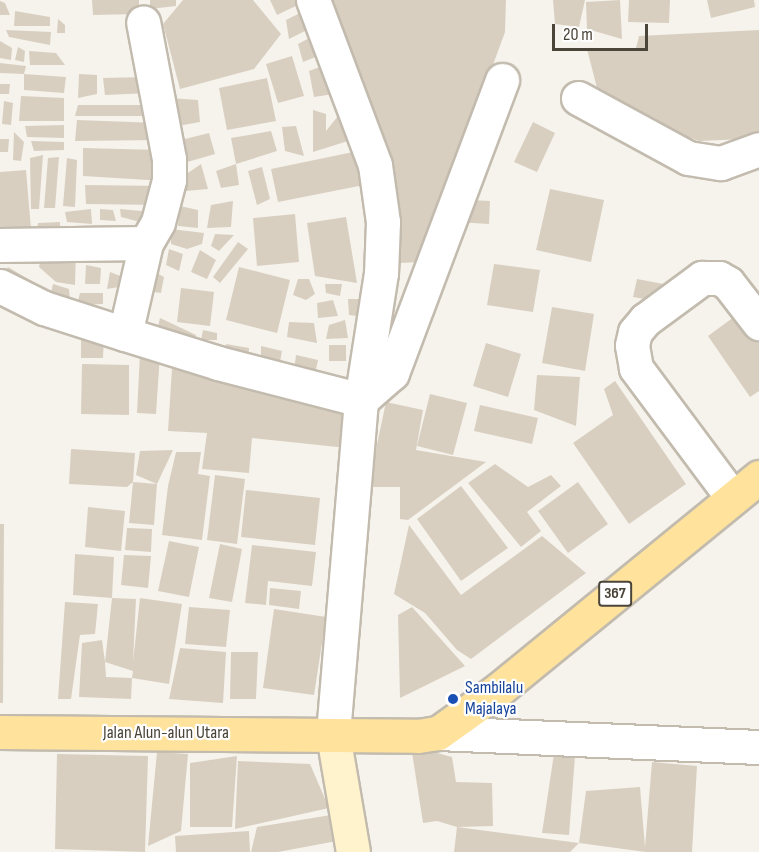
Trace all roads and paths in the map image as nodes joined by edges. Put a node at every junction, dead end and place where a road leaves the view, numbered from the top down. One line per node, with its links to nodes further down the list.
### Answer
1 (313, 0): 11 (street)
2 (144, 22): 6 (street)
3 (502, 80): 11 (street)
4 (578, 98): 5 (street)
5 (759, 149)
6 (146, 243): 7 (street); 10 (street)
7 (0, 244)
8 (0, 286): 10 (street)
9 (759, 323): 13 (street)
10 (124, 334): 11 (street)
11 (361, 400): 15 (street)
12 (759, 477): 13 (main road, 367)
13 (732, 497): 16 (main road, 367)
14 (0, 732): 15 (main road, Jalan Alun-alun Utara)
15 (341, 734): 16 (main road, Jalan Alun-alun Utara); 18 (main road)
16 (428, 734): 17 (street)
17 (759, 747)
18 (353, 852)

